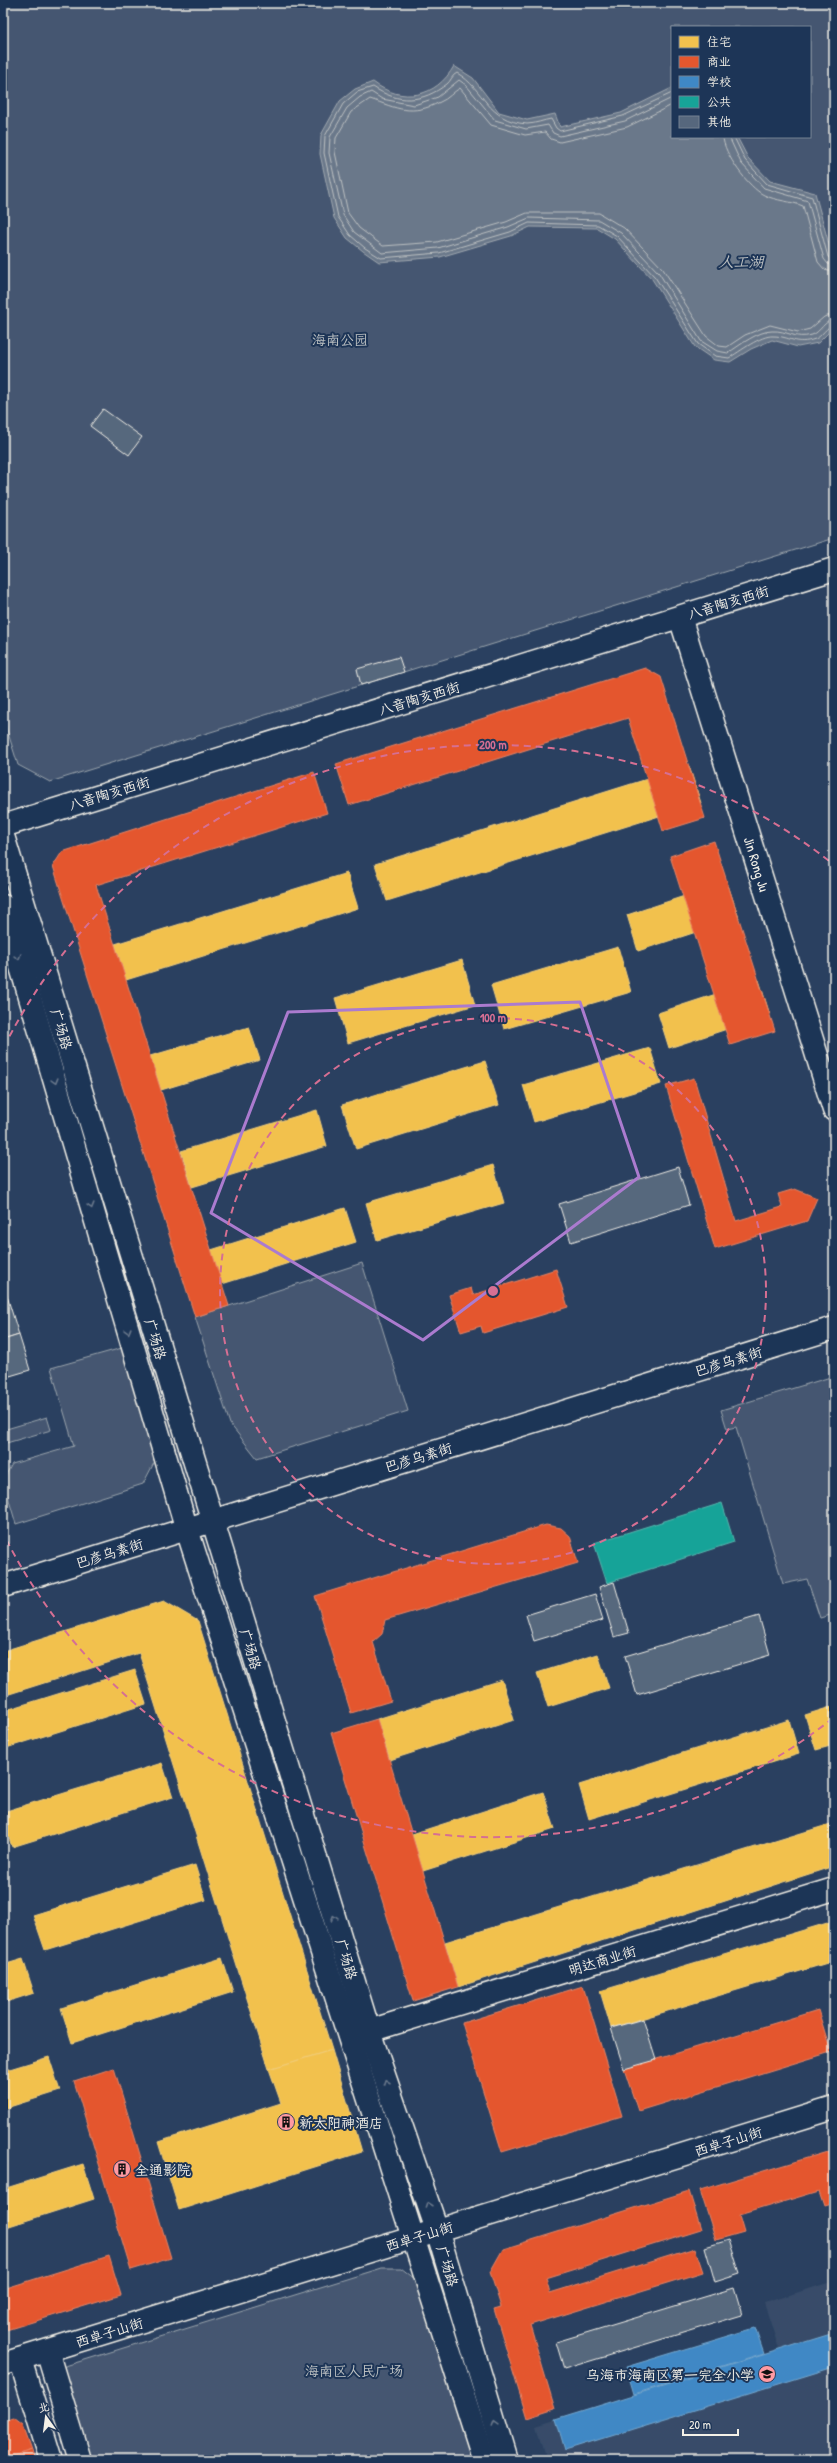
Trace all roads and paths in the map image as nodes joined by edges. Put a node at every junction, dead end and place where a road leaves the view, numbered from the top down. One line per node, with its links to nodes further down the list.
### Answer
1 (834, 569): 2 (street, 八音陶亥西街)
2 (680, 617): 3 (street, 八音陶亥西街); 6 (street, Jin Rong Ju)
3 (3, 826)
4 (3, 836): 9 (street, 广场路)
5 (3, 906): 10 (street, 广场路, one-way to 10)
6 (834, 1110)
7 (834, 1318): 9 (street, 巴彦乌素街)
8 (834, 1328): 9 (street, 巴彦乌素街)
9 (210, 1517): 10 (street, 巴彦乌素街); 14 (street, 广场路, one-way to 9)
10 (185, 1524): 11 (street, 巴彦乌素街); 12 (street, 巴彦乌素街); 17 (street, 广场路)
11 (3, 1576)
12 (3, 1586)
13 (834, 1889): 14 (street, 明达商业街)
14 (369, 2031): 16 (street, 广场路, one-way to 14)
15 (834, 2108): 16 (street, 西卓子山街)
16 (437, 2230): 17 (street, 西卓子山街); 23 (street, 广场路, one-way to 16)
17 (413, 2238): 18 (street, 西卓子山街); 22 (street, 广场路)
18 (47, 2351): 19 (street, 西卓子山街); 21 (street)
19 (11, 2361): 20 (street)
20 (51, 2460)
21 (80, 2460)
22 (484, 2460)
23 (506, 2460)

